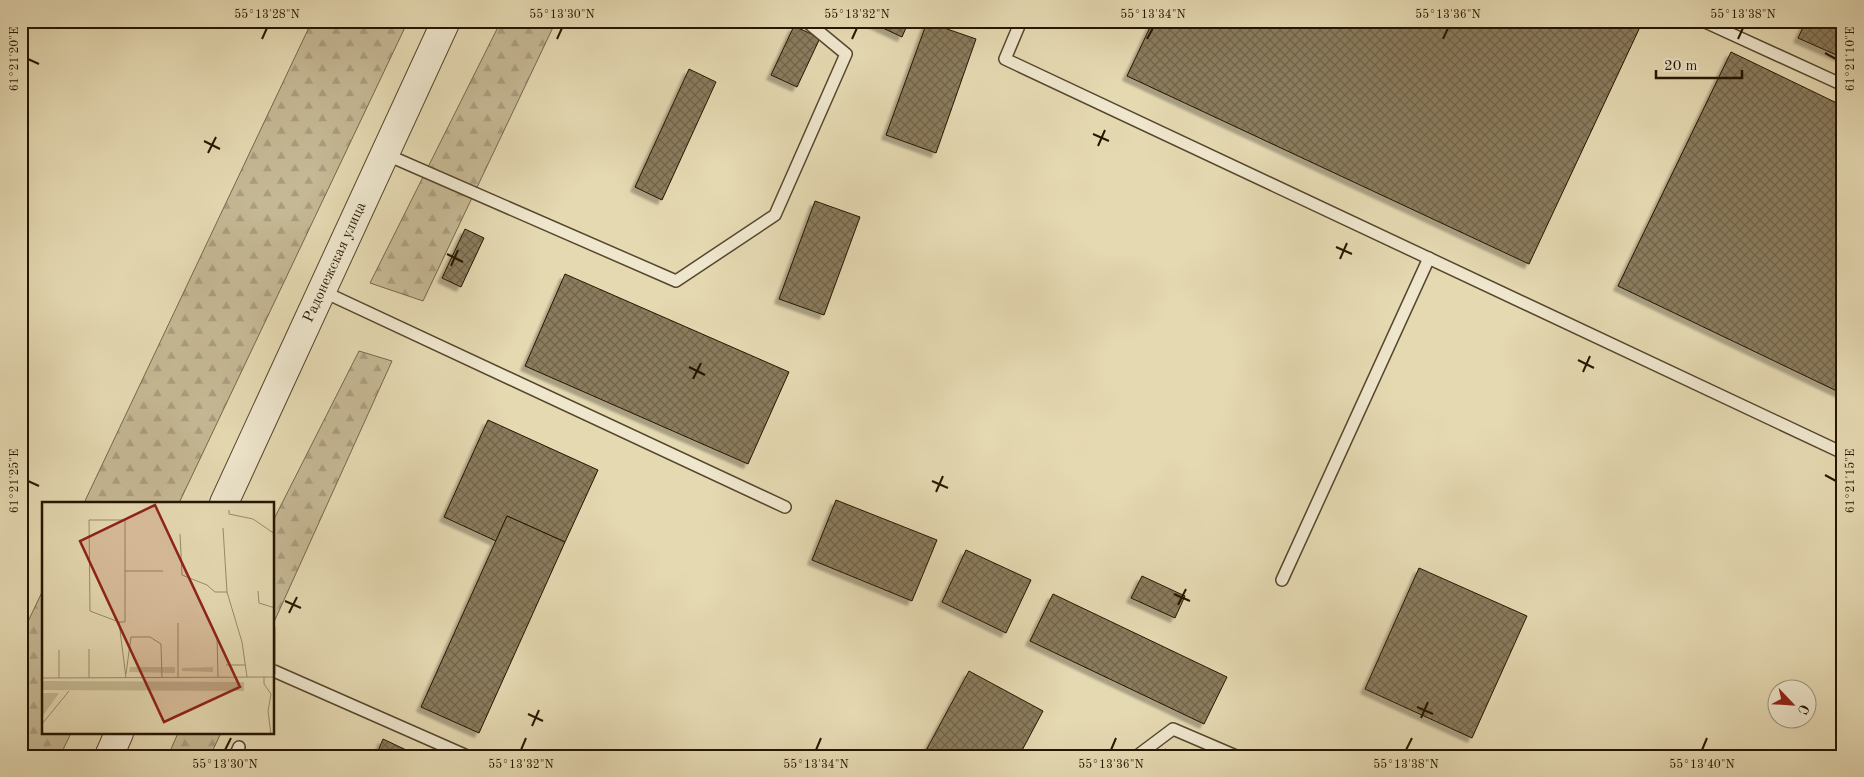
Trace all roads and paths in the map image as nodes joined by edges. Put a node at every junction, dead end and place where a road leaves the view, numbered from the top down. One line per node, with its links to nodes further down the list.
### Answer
1 (446, 21): 6 (street, Радонежская улица)
2 (806, 21): 6 (lane)
3 (1021, 21): 7 (lane)
4 (1703, 21): 5 (lane)
5 (1843, 85)
6 (385, 154): 8 (street, Радонежская улица)
7 (1429, 258): 9 (lane); 12 (lane)
8 (321, 290): 10 (street, Радонежская улица); 11 (lane)
9 (1843, 452)
10 (224, 502)
11 (785, 506)
12 (1282, 580)
13 (275, 671): 16 (lane)
14 (119, 734): 15 (street)
15 (109, 756)
16 (467, 756)
17 (1137, 756): 18 (lane)
18 (1236, 756)

